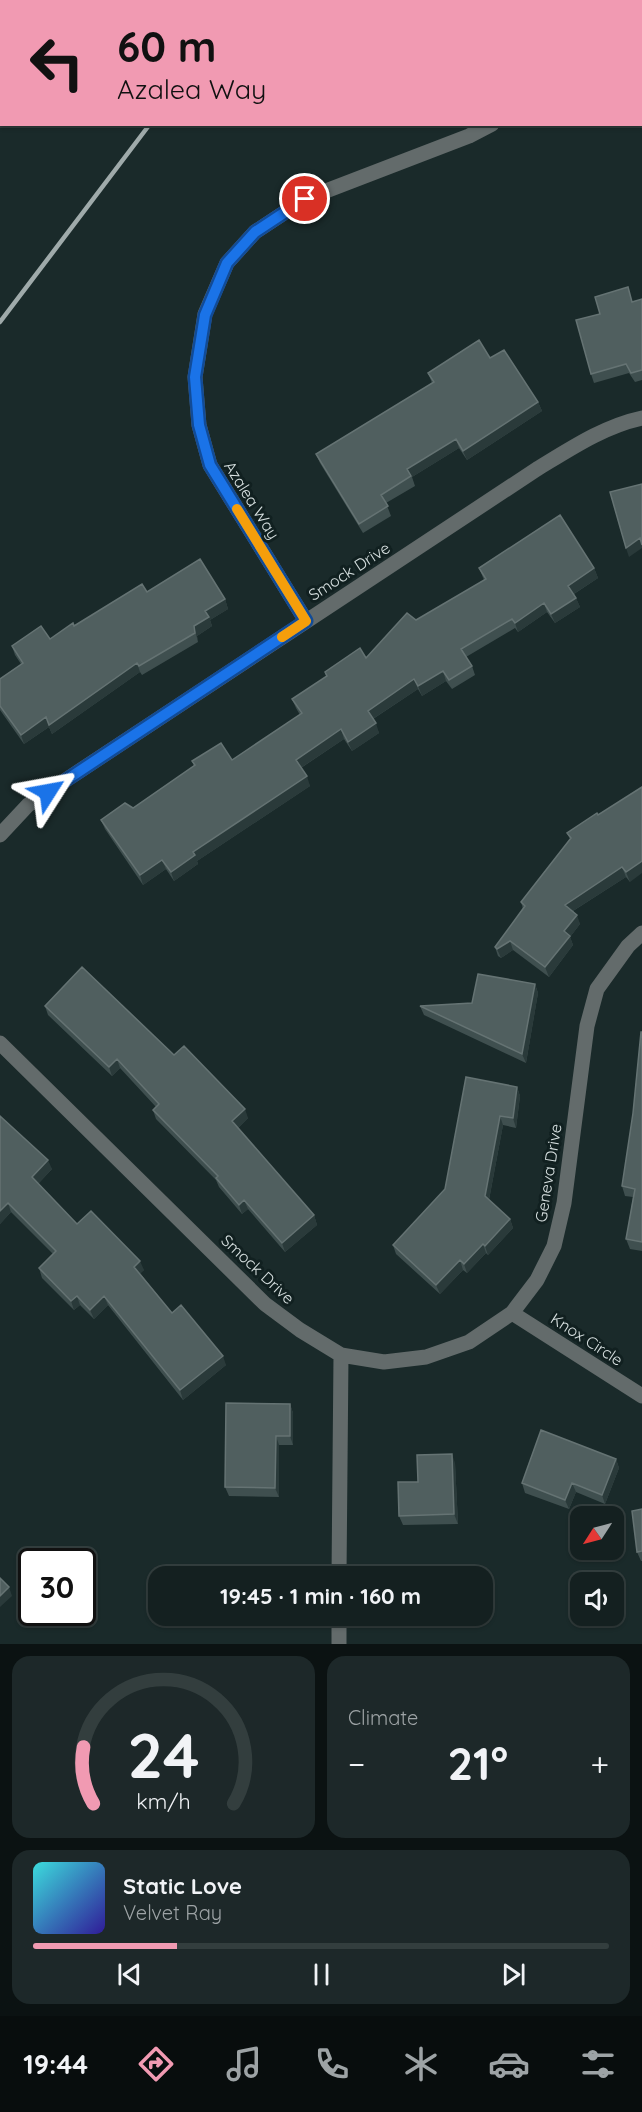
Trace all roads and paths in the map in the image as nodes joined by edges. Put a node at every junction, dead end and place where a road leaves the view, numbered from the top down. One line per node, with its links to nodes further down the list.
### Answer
1 (488, 126): 3 (street, Azalea Way)
2 (642, 418): 3 (street, Smock Drive)
3 (306, 621): 4 (street, Smock Drive)
4 (0, 835)
5 (642, 933): 7 (street, Geneva Drive)
6 (0, 1043): 8 (street, Smock Drive)
7 (512, 1313): 8 (street, Geneva Drive); 9 (street, Knox Circle)
8 (341, 1355): 10 (street)
9 (642, 1396)
10 (339, 1566)
11 (339, 1626): 12 (street)
12 (339, 1644)

